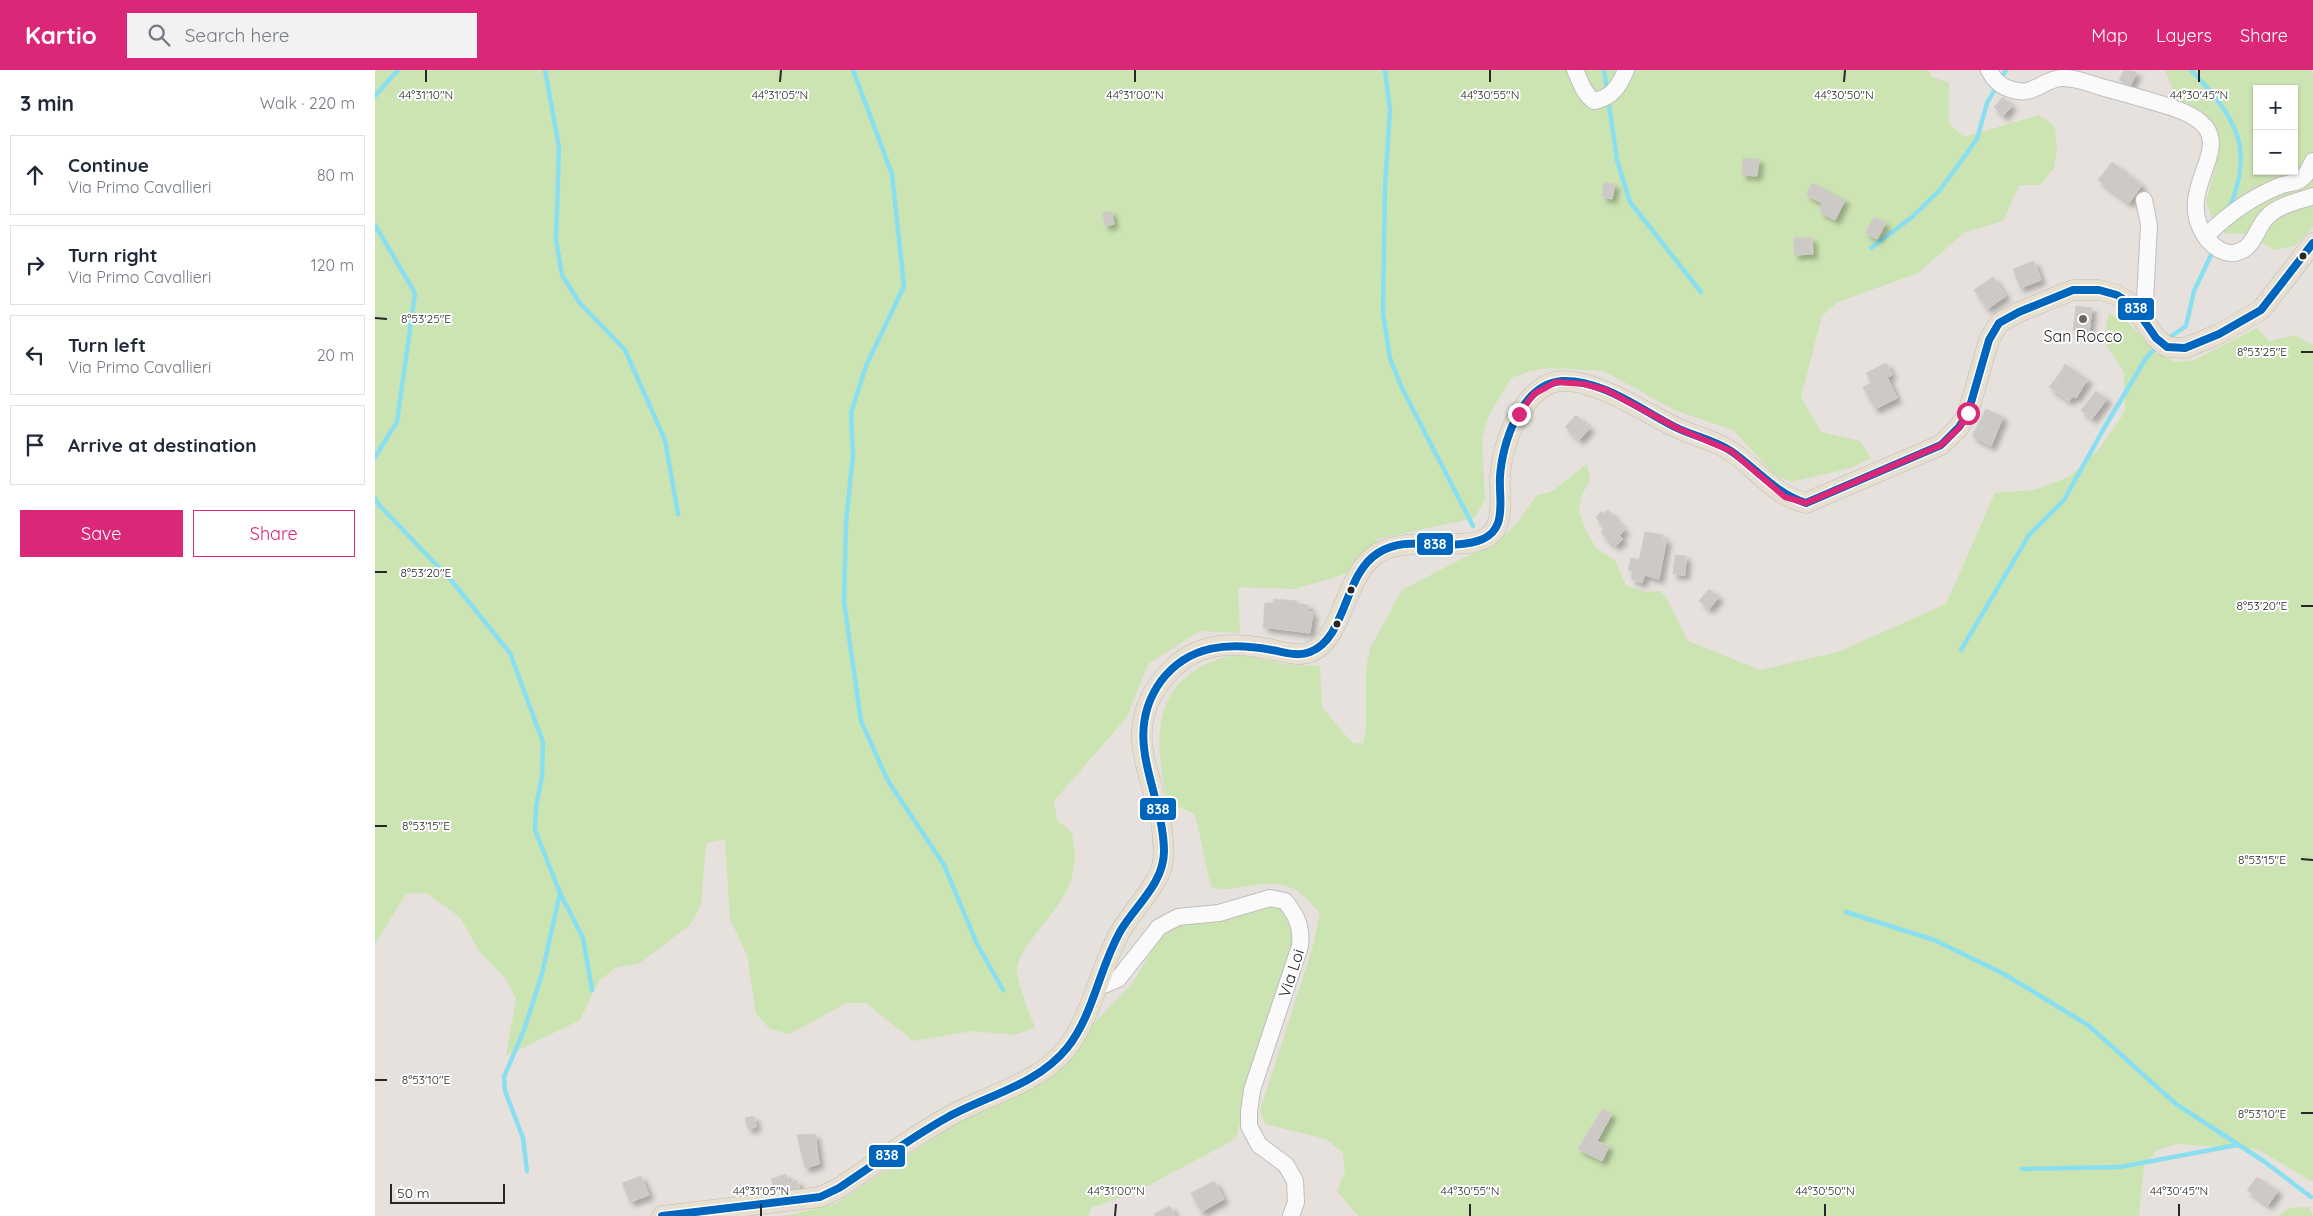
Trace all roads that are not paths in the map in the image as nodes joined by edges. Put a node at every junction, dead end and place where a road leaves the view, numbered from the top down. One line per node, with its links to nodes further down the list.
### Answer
1 (1575, 70): 2 (street)
2 (1626, 70)
3 (1989, 70): 7 (street)
4 (2313, 161): 7 (street)
5 (2313, 196): 7 (street)
6 (2144, 200): 9 (street)
7 (2205, 236)
8 (2313, 243): 9 (main road)
9 (2144, 319): 10 (main road)
10 (1097, 988): 11 (main road); 12 (street, Via Loi)
11 (662, 1216)
12 (1291, 1216)

